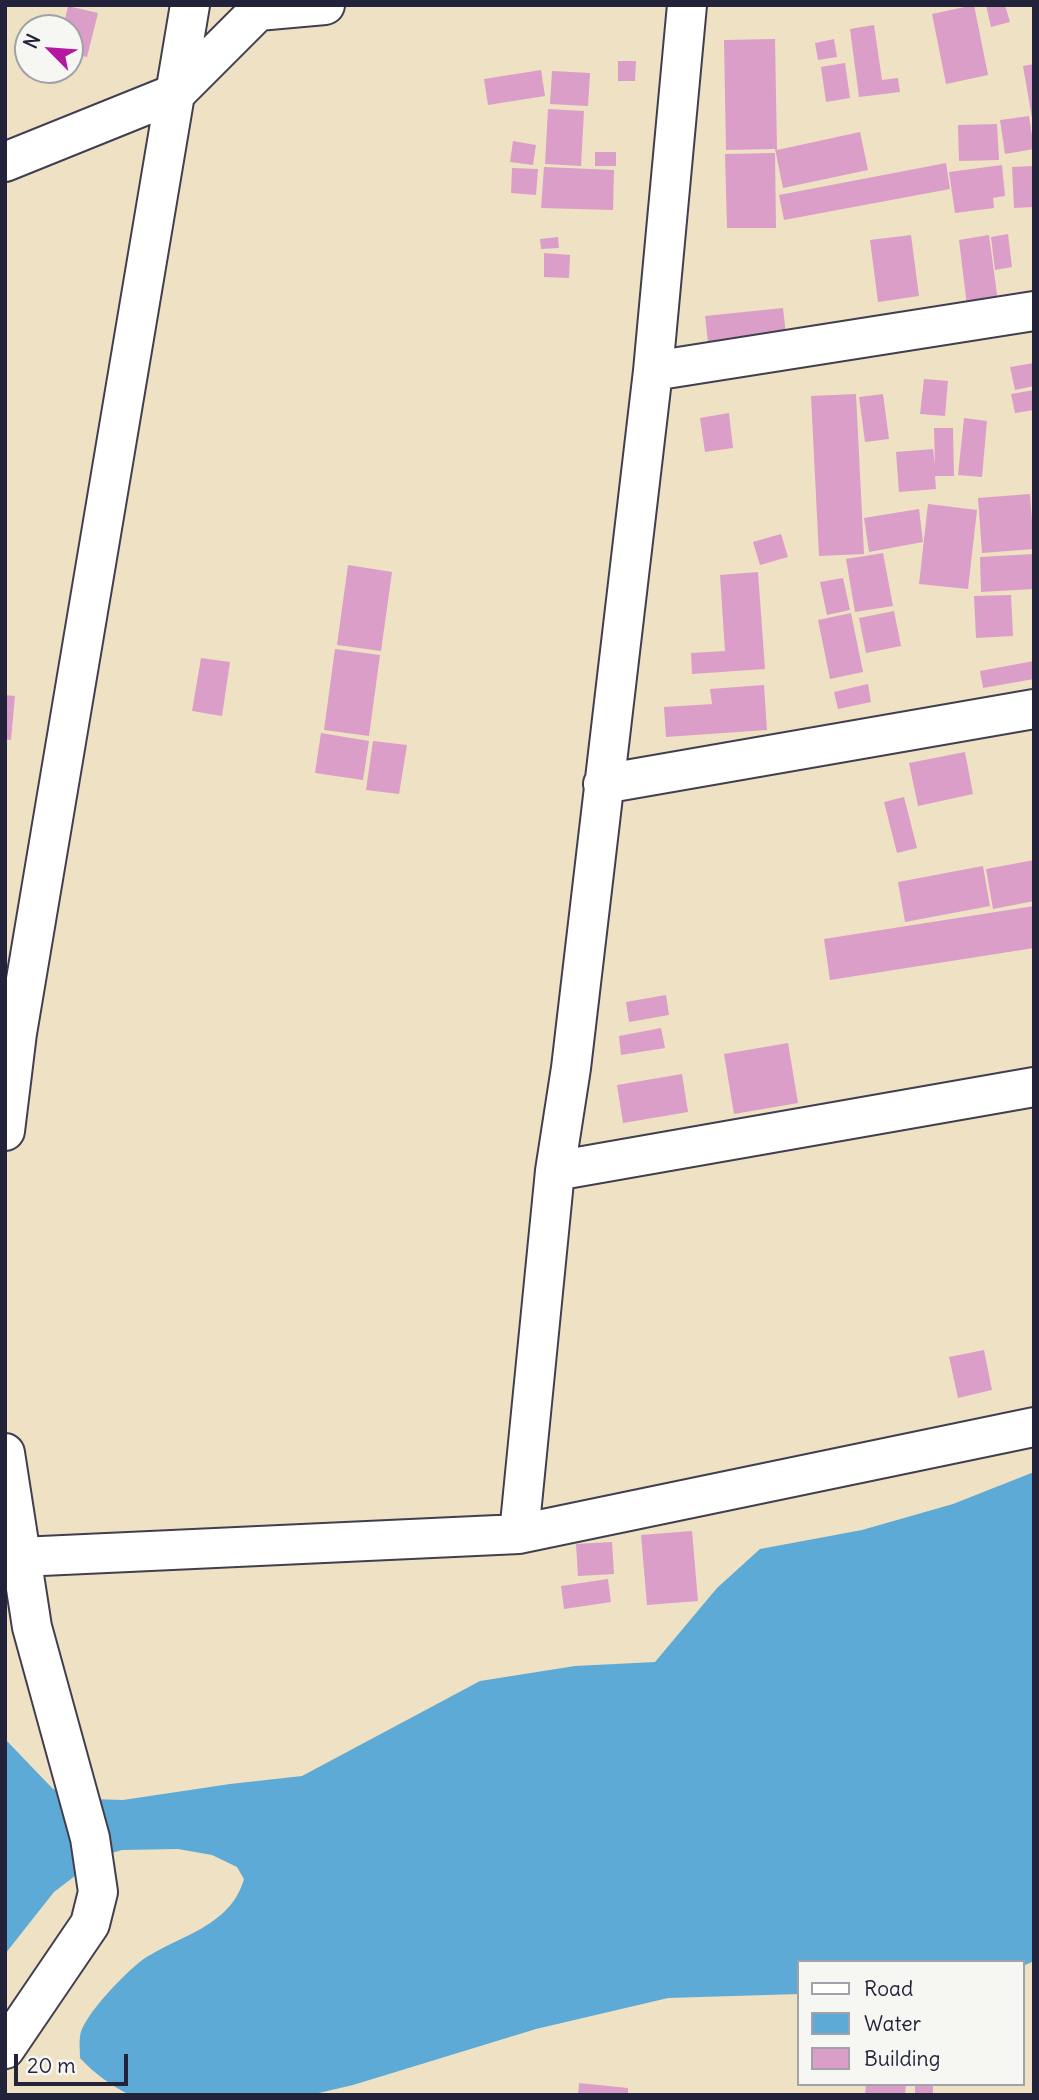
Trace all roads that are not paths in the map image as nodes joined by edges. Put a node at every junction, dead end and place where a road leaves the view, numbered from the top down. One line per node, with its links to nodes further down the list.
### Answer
1 (190, 5): 4 (street)
2 (326, 5): 4 (street)
3 (687, 5): 7 (street)
4 (176, 93): 5 (street); 10 (street)
5 (5, 162)
6 (1034, 311): 7 (street)
7 (653, 372): 9 (street)
8 (1034, 709): 9 (street)
9 (603, 784): 13 (street)
10 (11, 1032): 12 (street)
11 (1034, 1087): 13 (street)
12 (5, 1131)
13 (555, 1171): 16 (street)
14 (1034, 1427): 16 (street)
15 (5, 1453): 17 (street)
16 (519, 1534): 17 (street)
17 (20, 1557): 18 (street)
18 (18, 1626): 19 (street)
19 (5, 2049)

